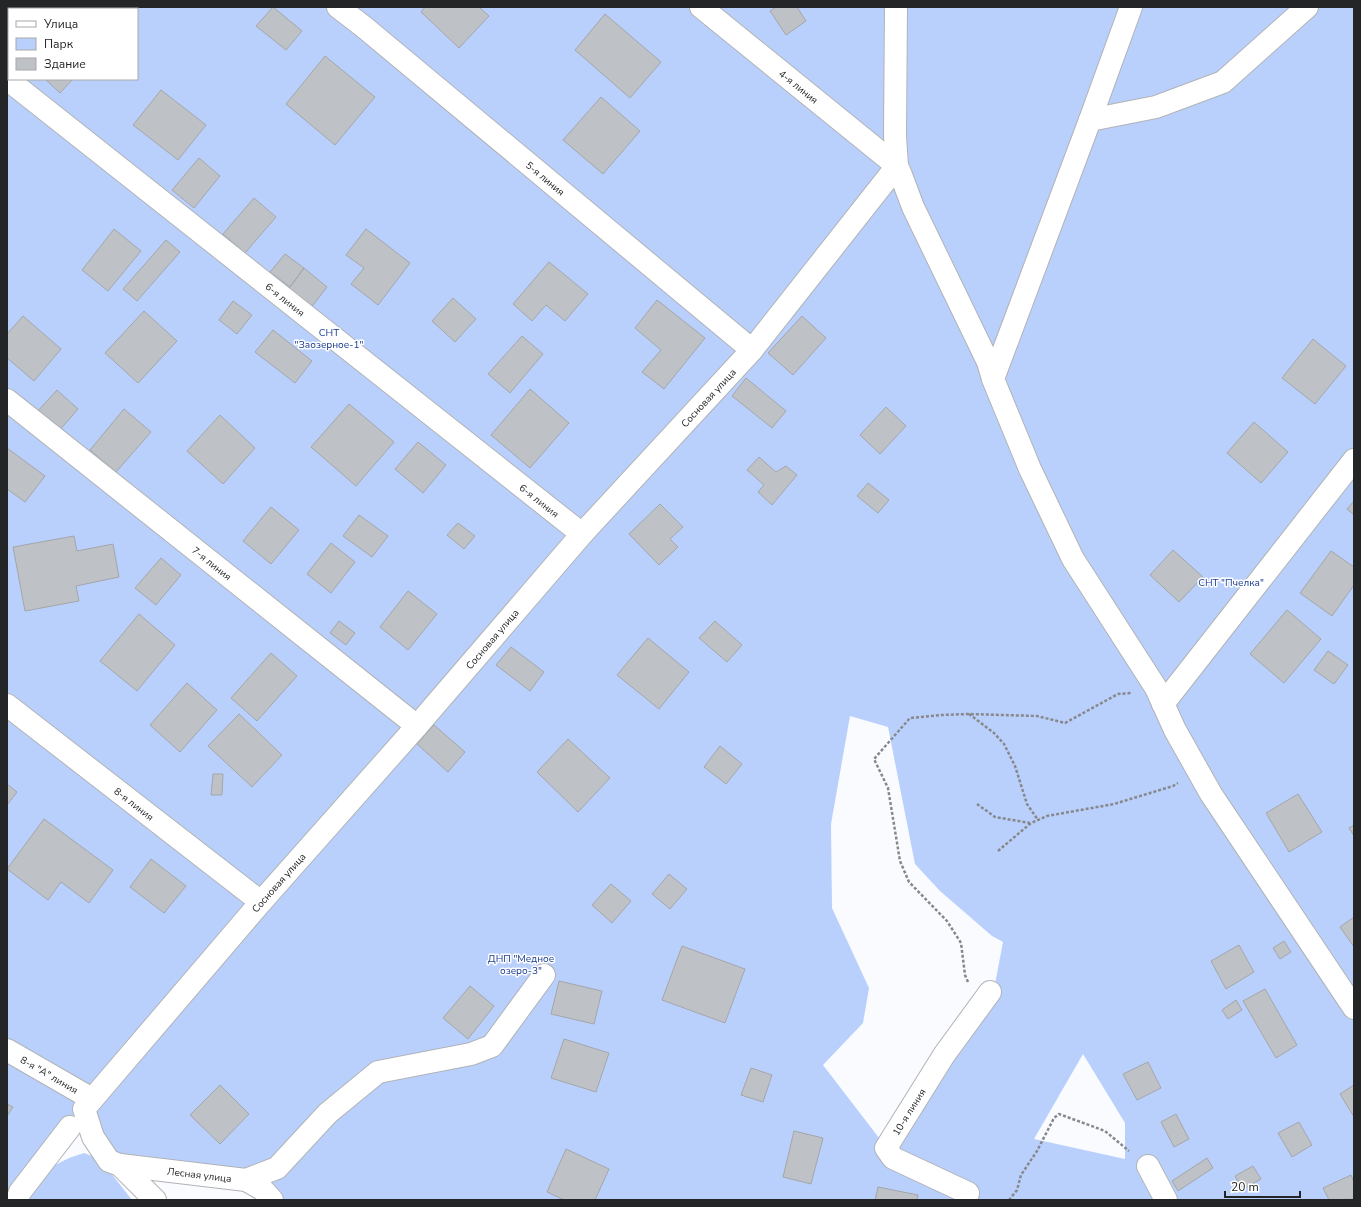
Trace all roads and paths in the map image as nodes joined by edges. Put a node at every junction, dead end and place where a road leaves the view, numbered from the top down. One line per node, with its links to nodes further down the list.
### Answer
1 (338, 7): 9 (street, 5-я линия)
2 (701, 7): 8 (street, 4-я линия)
3 (896, 7): 8 (street)
4 (1131, 7): 7 (street)
5 (1307, 7): 7 (street)
6 (7, 80): 13 (street, 6-я линия)
7 (1090, 120): 10 (street)
8 (897, 166): 9 (street, Сосновая улица); 10 (street)
9 (752, 350): 13 (street, Сосновая улица)
10 (993, 379): 15 (street)
11 (7, 400): 18 (street, 7-я линия)
12 (1354, 460): 15 (street)
13 (582, 534): 18 (street, Сосновая улица)
14 (1132, 693): 17 (path)
15 (1163, 704): 19 (street)
16 (7, 705): 24 (street, 8-я линия)
17 (969, 714): 21 (path); 28 (path)
18 (417, 726): 24 (street, Сосновая улица)
19 (1198, 772): 21 (path); 27 (street)
20 (977, 804): 22 (path)
21 (1038, 820): 22 (path)
22 (1031, 823): 23 (path)
23 (998, 851)
24 (261, 902): 30 (street, Сосновая улица)
25 (544, 975): 34 (street)
26 (990, 992): 28 (street, 10-я линия)
27 (1354, 1008)
28 (972, 1016): 38 (street, 10-я линия)
29 (7, 1050): 30 (street, 8-я "А" линия)
30 (88, 1104): 32 (street, Лесная улица)
31 (70, 1127): 35 (street)
32 (120, 1165): 34 (street, Лесная улица); 36 (street, Лесная улица)
33 (1148, 1166): 39 (path); 40 (street)
34 (246, 1180): 37 (street, Лесная улица)
35 (17, 1200)
36 (155, 1200)
37 (272, 1200)
38 (966, 1200)
39 (1009, 1200)
40 (1166, 1200)

